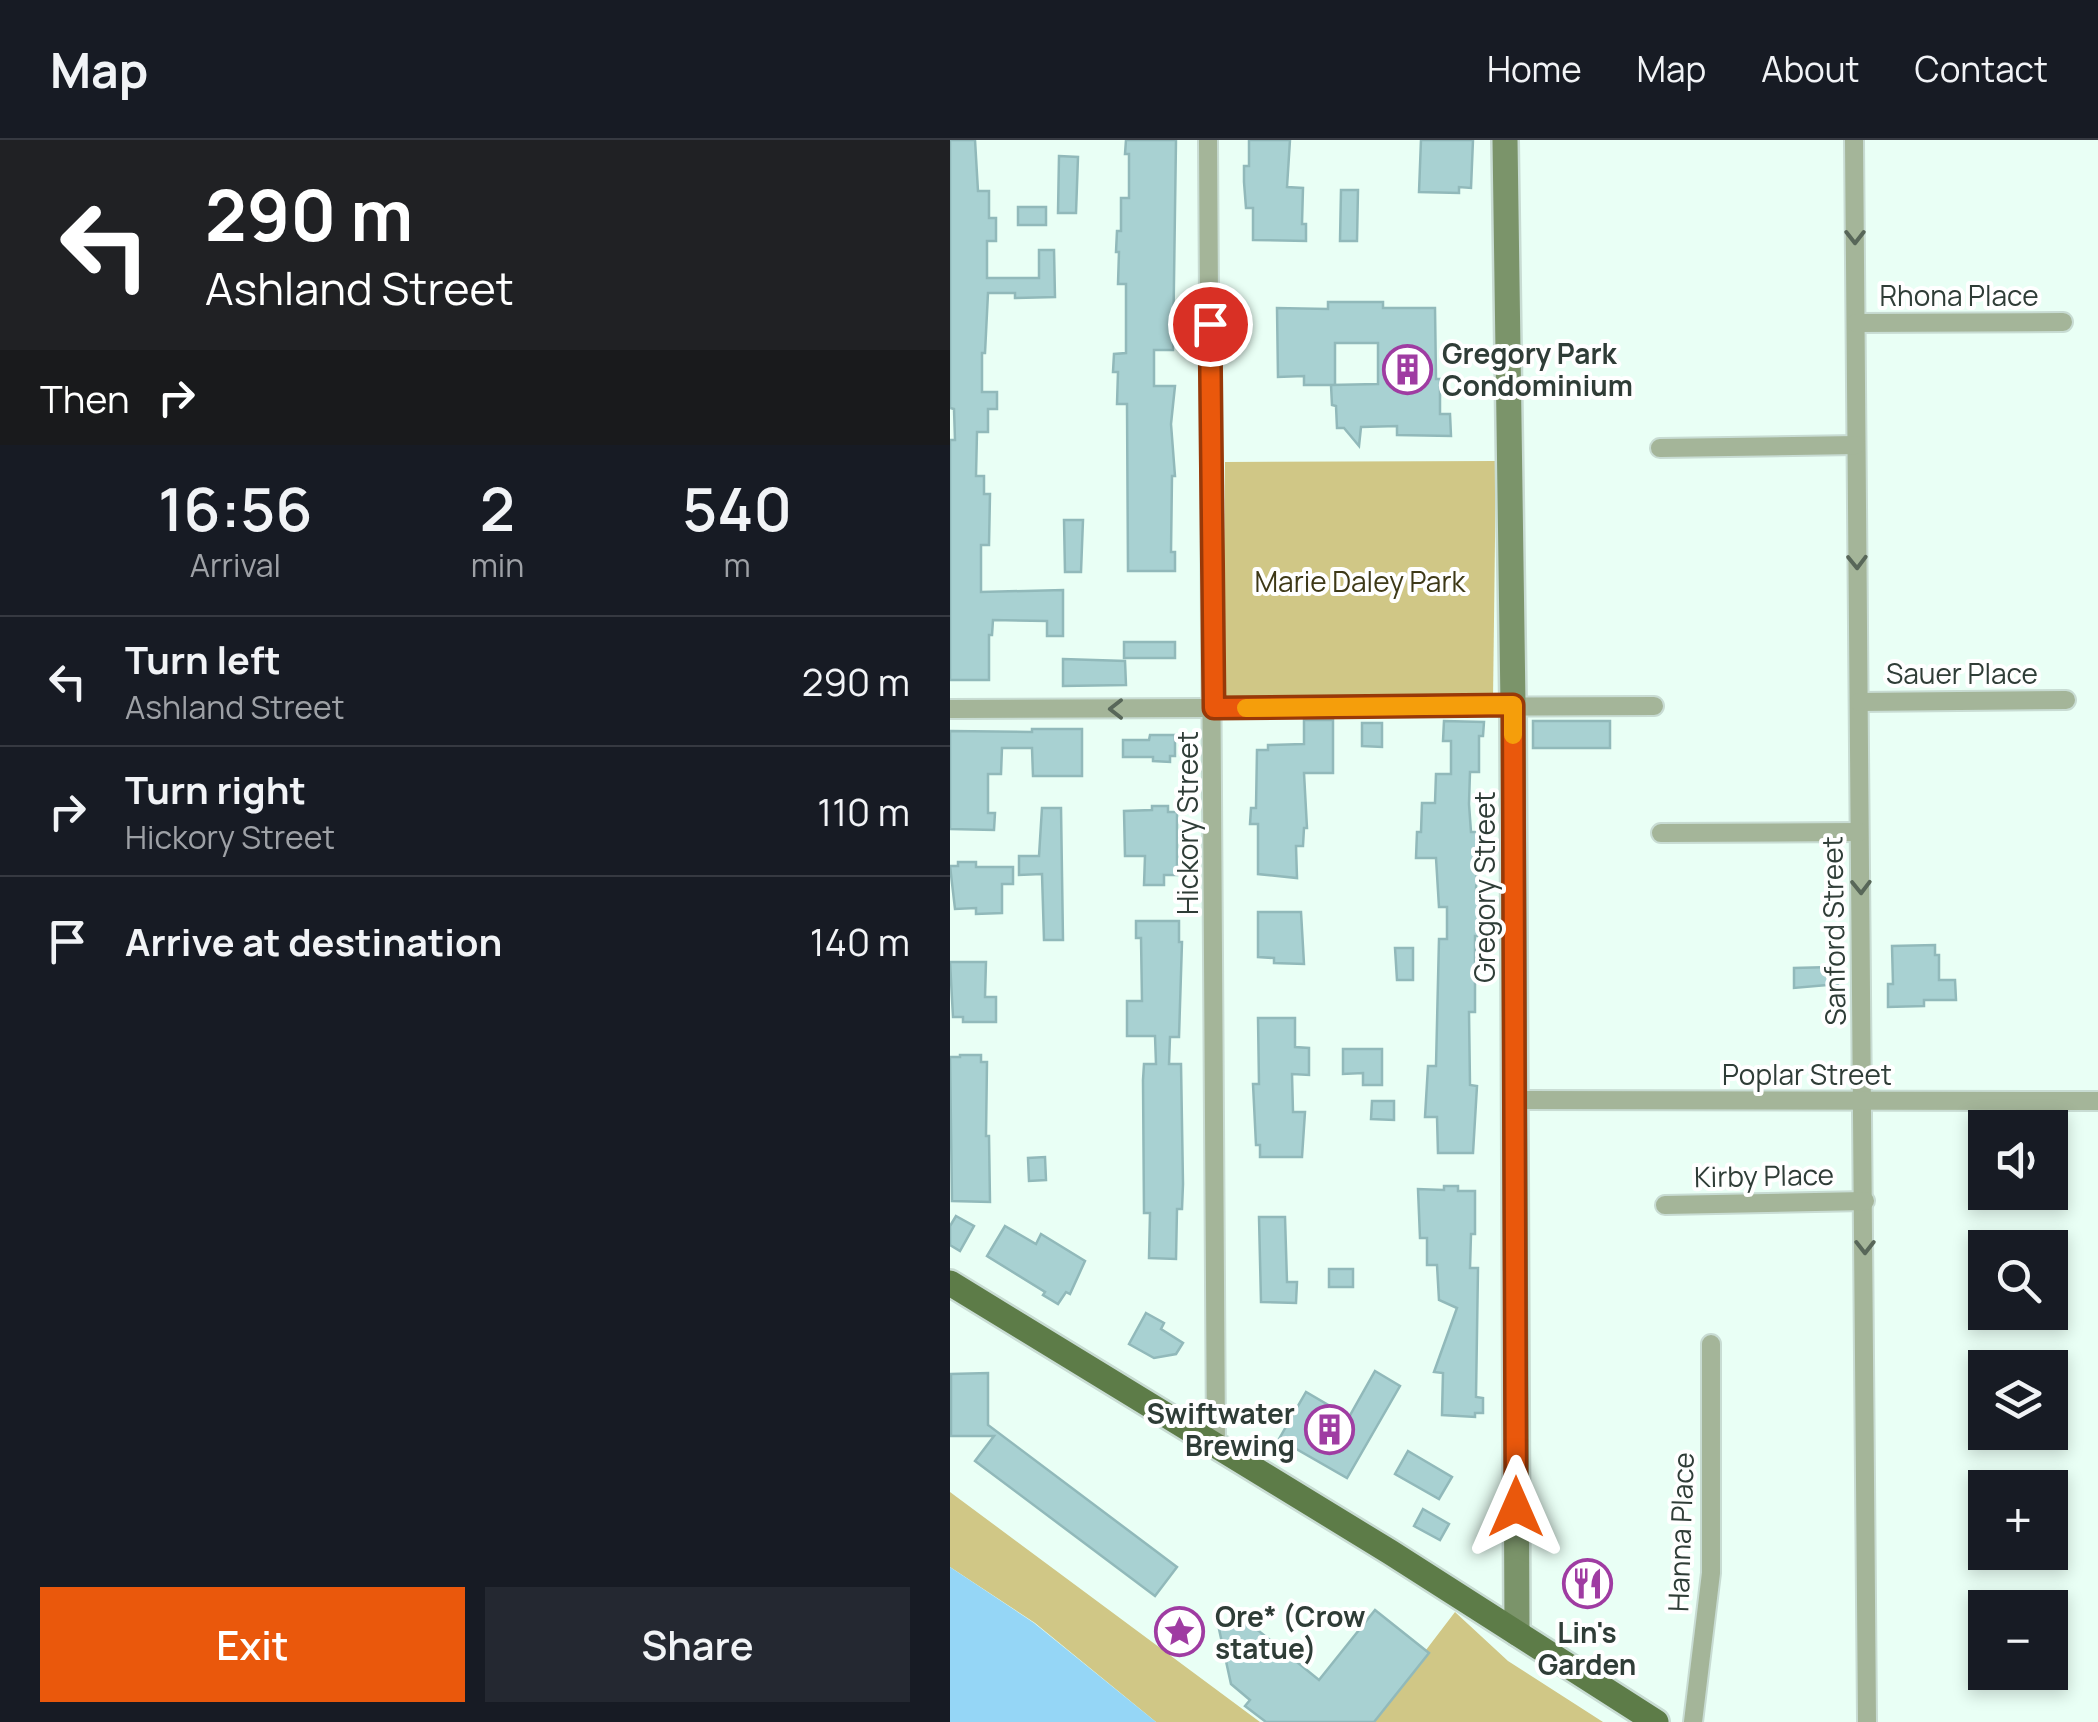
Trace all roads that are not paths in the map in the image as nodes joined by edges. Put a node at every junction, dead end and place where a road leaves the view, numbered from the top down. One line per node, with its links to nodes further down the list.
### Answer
1 (1208, 140): 12 (street, Hickory Street)
2 (1505, 140): 10 (street, Gregory Street)
3 (1854, 140): 5 (street, Sanford Street, one-way to 5)
4 (2062, 322): 5 (street, Rhona Place)
5 (1856, 323): 6 (street, Sanford Street)
6 (1856, 445): 7 (street); 9 (street, Sanford Street, one-way to 9)
7 (1660, 448)
8 (2066, 700): 9 (street, Sauer Place)
9 (1858, 702): 14 (street, Sanford Street)
10 (1513, 705): 11 (street); 12 (street); 16 (street, Gregory Street)
11 (1654, 706)
12 (1214, 708): 13 (street, one-way to 13); 23 (street, Hickory Street)
13 (950, 709)
14 (1859, 832): 15 (street); 17 (street, Sanford Street, one-way to 17)
15 (1662, 833)
16 (1515, 1100): 17 (street, Poplar Street); 24 (street, Gregory Street)
17 (1863, 1102): 18 (street, Poplar Street); 19 (street, Sanford Street)
18 (2098, 1102)
19 (1865, 1201): 20 (street, Kirby Place); 27 (street, Sanford Street, one-way to 27)
20 (1665, 1205)
21 (950, 1283): 23 (main road)
22 (1711, 1344): 26 (street, Hanna Place)
23 (1216, 1446): 24 (main road)
24 (1518, 1633): 25 (main road)
25 (1656, 1722)
26 (1692, 1722)
27 (1867, 1722)

